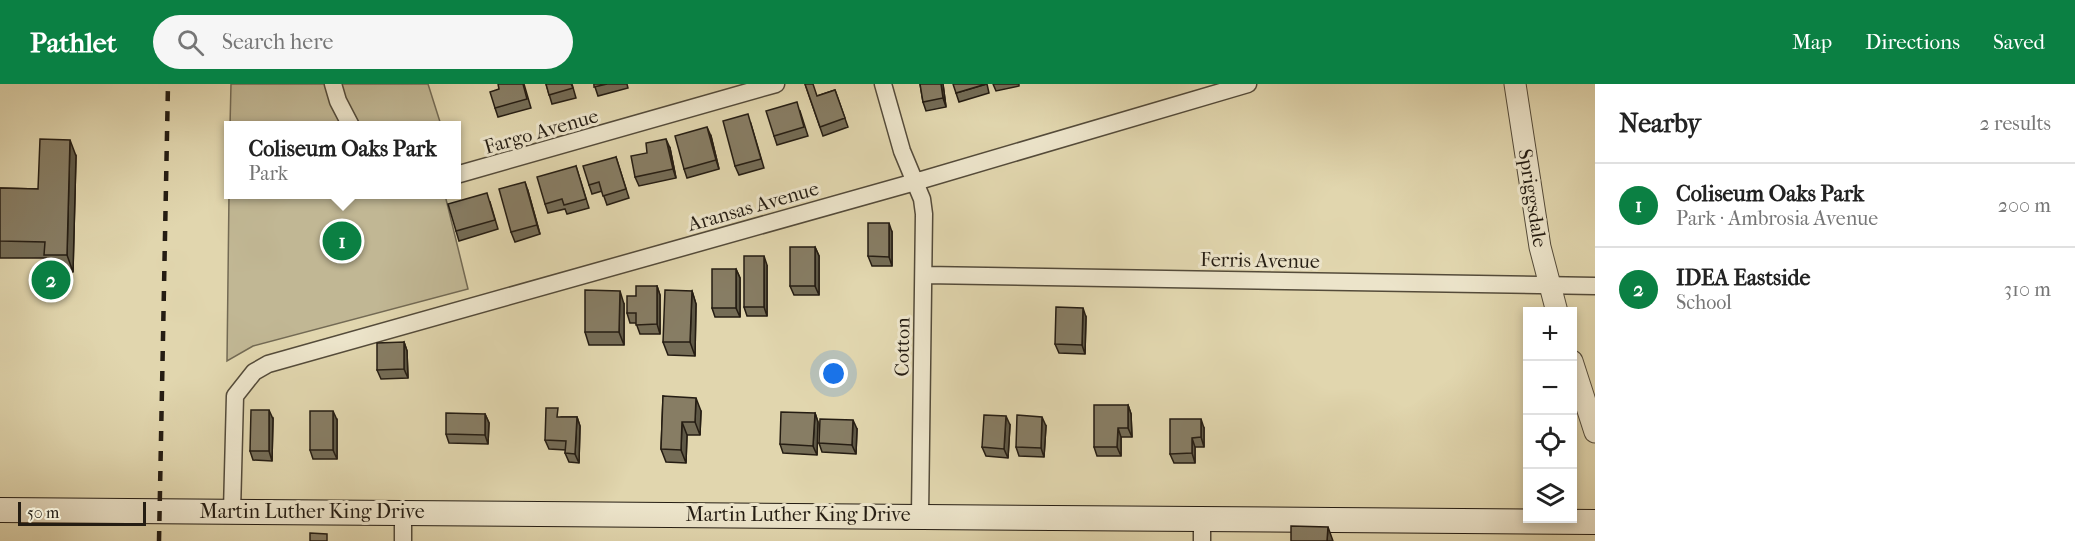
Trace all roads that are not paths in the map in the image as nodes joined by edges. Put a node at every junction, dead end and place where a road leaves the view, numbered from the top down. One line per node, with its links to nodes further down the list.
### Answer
1 (333, 84): 6 (street)
2 (776, 84): 7 (street, Fargo Avenue)
3 (883, 84): 8 (street, Cotton)
4 (1248, 84): 8 (street, Aransas Avenue)
5 (1515, 84): 10 (street, Spriggsdale)
6 (348, 121)
7 (461, 175)
8 (915, 182): 9 (street, Cotton); 16 (street, Aransas Avenue)
9 (925, 275): 10 (street, Ferris Avenue); 18 (street, Cotton)
10 (1550, 285): 11 (street, Ferris Avenue); 12 (street, Spriggsdale)
11 (1595, 286)
12 (1556, 307)
13 (1577, 376): 14 (street)
14 (1595, 432)
15 (0, 510): 16 (main road, Martin Luther King Drive)
16 (232, 511): 17 (main road, Martin Luther King Drive)
17 (404, 511): 18 (main road, Martin Luther King Drive); 21 (street)
18 (920, 515): 19 (main road, Martin Luther King Drive)
19 (1202, 517): 20 (main road, Martin Luther King Drive); 22 (street)
20 (1595, 522)
21 (403, 541)
22 (1202, 541)

